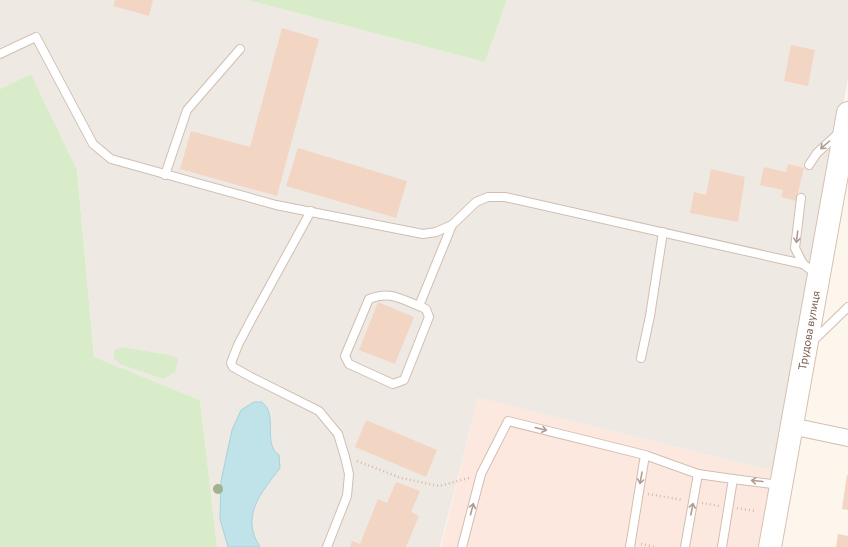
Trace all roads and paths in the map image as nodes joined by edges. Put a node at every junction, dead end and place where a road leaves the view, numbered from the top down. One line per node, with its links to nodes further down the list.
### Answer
1 (240, 49): 5 (lane)
2 (0, 54): 5 (lane)
3 (847, 124): 4 (lane, one-way to 4); 10 (main road, Трудова вулиця)
4 (809, 165)
5 (165, 175): 7 (lane)
6 (801, 198): 10 (lane, one-way to 10)
7 (311, 211): 8 (lane); 18 (lane)
8 (452, 225): 9 (lane); 11 (lane)
9 (663, 232): 10 (lane); 14 (lane)
10 (811, 267): 13 (main road, Трудова вулиця)
11 (419, 306): 11 (lane)
12 (848, 307): 13 (lane)
13 (805, 350): 15 (main road, Трудова вулиця)
14 (641, 358)
15 (791, 426): 16 (street); 22 (main road, Трудова вулиця)
16 (848, 438)
17 (645, 455): 19 (lane, one-way to 17); 20 (lane); 23 (lane, one-way to 23)
18 (345, 457): 19 (path); 24 (lane)
19 (481, 474): 25 (lane, one-way to 19)
20 (698, 474): 21 (lane); 27 (lane, one-way to 20)
21 (733, 479): 22 (lane, one-way to 21); 28 (lane)
22 (781, 485): 29 (main road, Трудова вулиця)
23 (630, 545): 26 (path)
24 (327, 547)
25 (462, 547)
26 (656, 547)
27 (685, 547)
28 (722, 547)
29 (770, 547)

